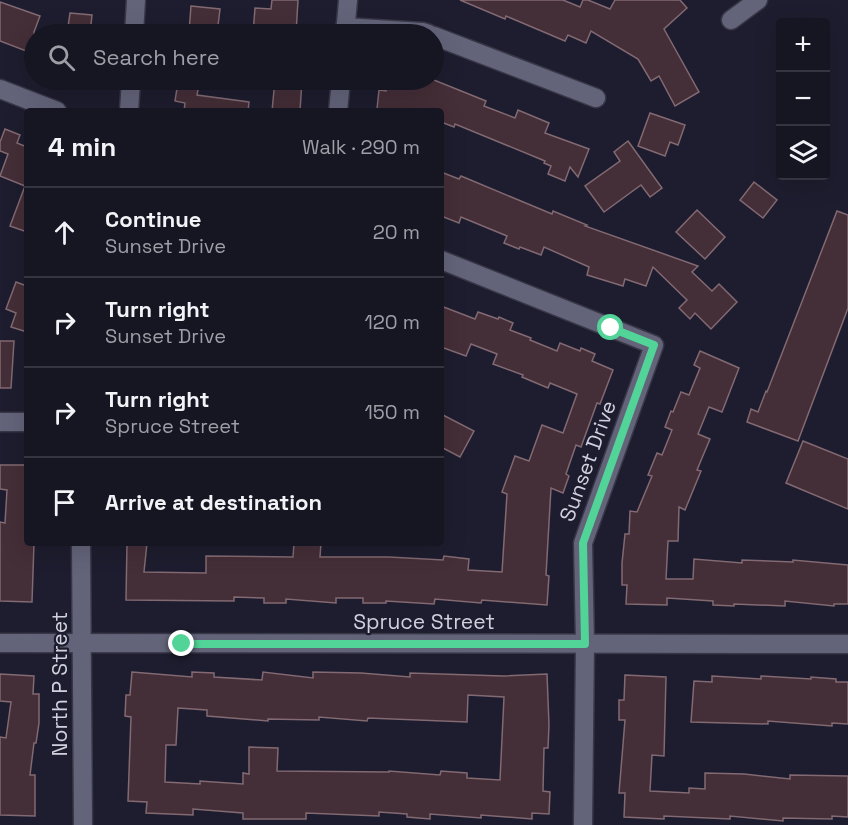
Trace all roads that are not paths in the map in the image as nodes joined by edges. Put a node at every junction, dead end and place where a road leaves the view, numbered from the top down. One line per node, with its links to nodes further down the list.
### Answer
1 (136, 0): 5 (street)
2 (348, 0): 6 (street)
3 (758, 0): 4 (street)
4 (731, 20)
5 (135, 24)
6 (346, 24)
7 (444, 40): 11 (street)
8 (0, 89): 12 (street)
9 (130, 90): 13 (street)
10 (339, 90): 14 (street)
11 (596, 98)
12 (49, 108)
13 (129, 108)
14 (338, 108)
15 (444, 262): 21 (street, Sunset Drive)
16 (0, 422): 17 (street)
17 (24, 423)
18 (81, 546): 20 (street, North P Street)
19 (0, 643): 20 (street, Spruce Street)
20 (82, 644): 21 (street, Spruce Street); 23 (street, North P Street)
21 (585, 644): 22 (street, Spruce Street); 24 (street, Sunset Drive)
22 (848, 645)
23 (83, 825)
24 (583, 825)

